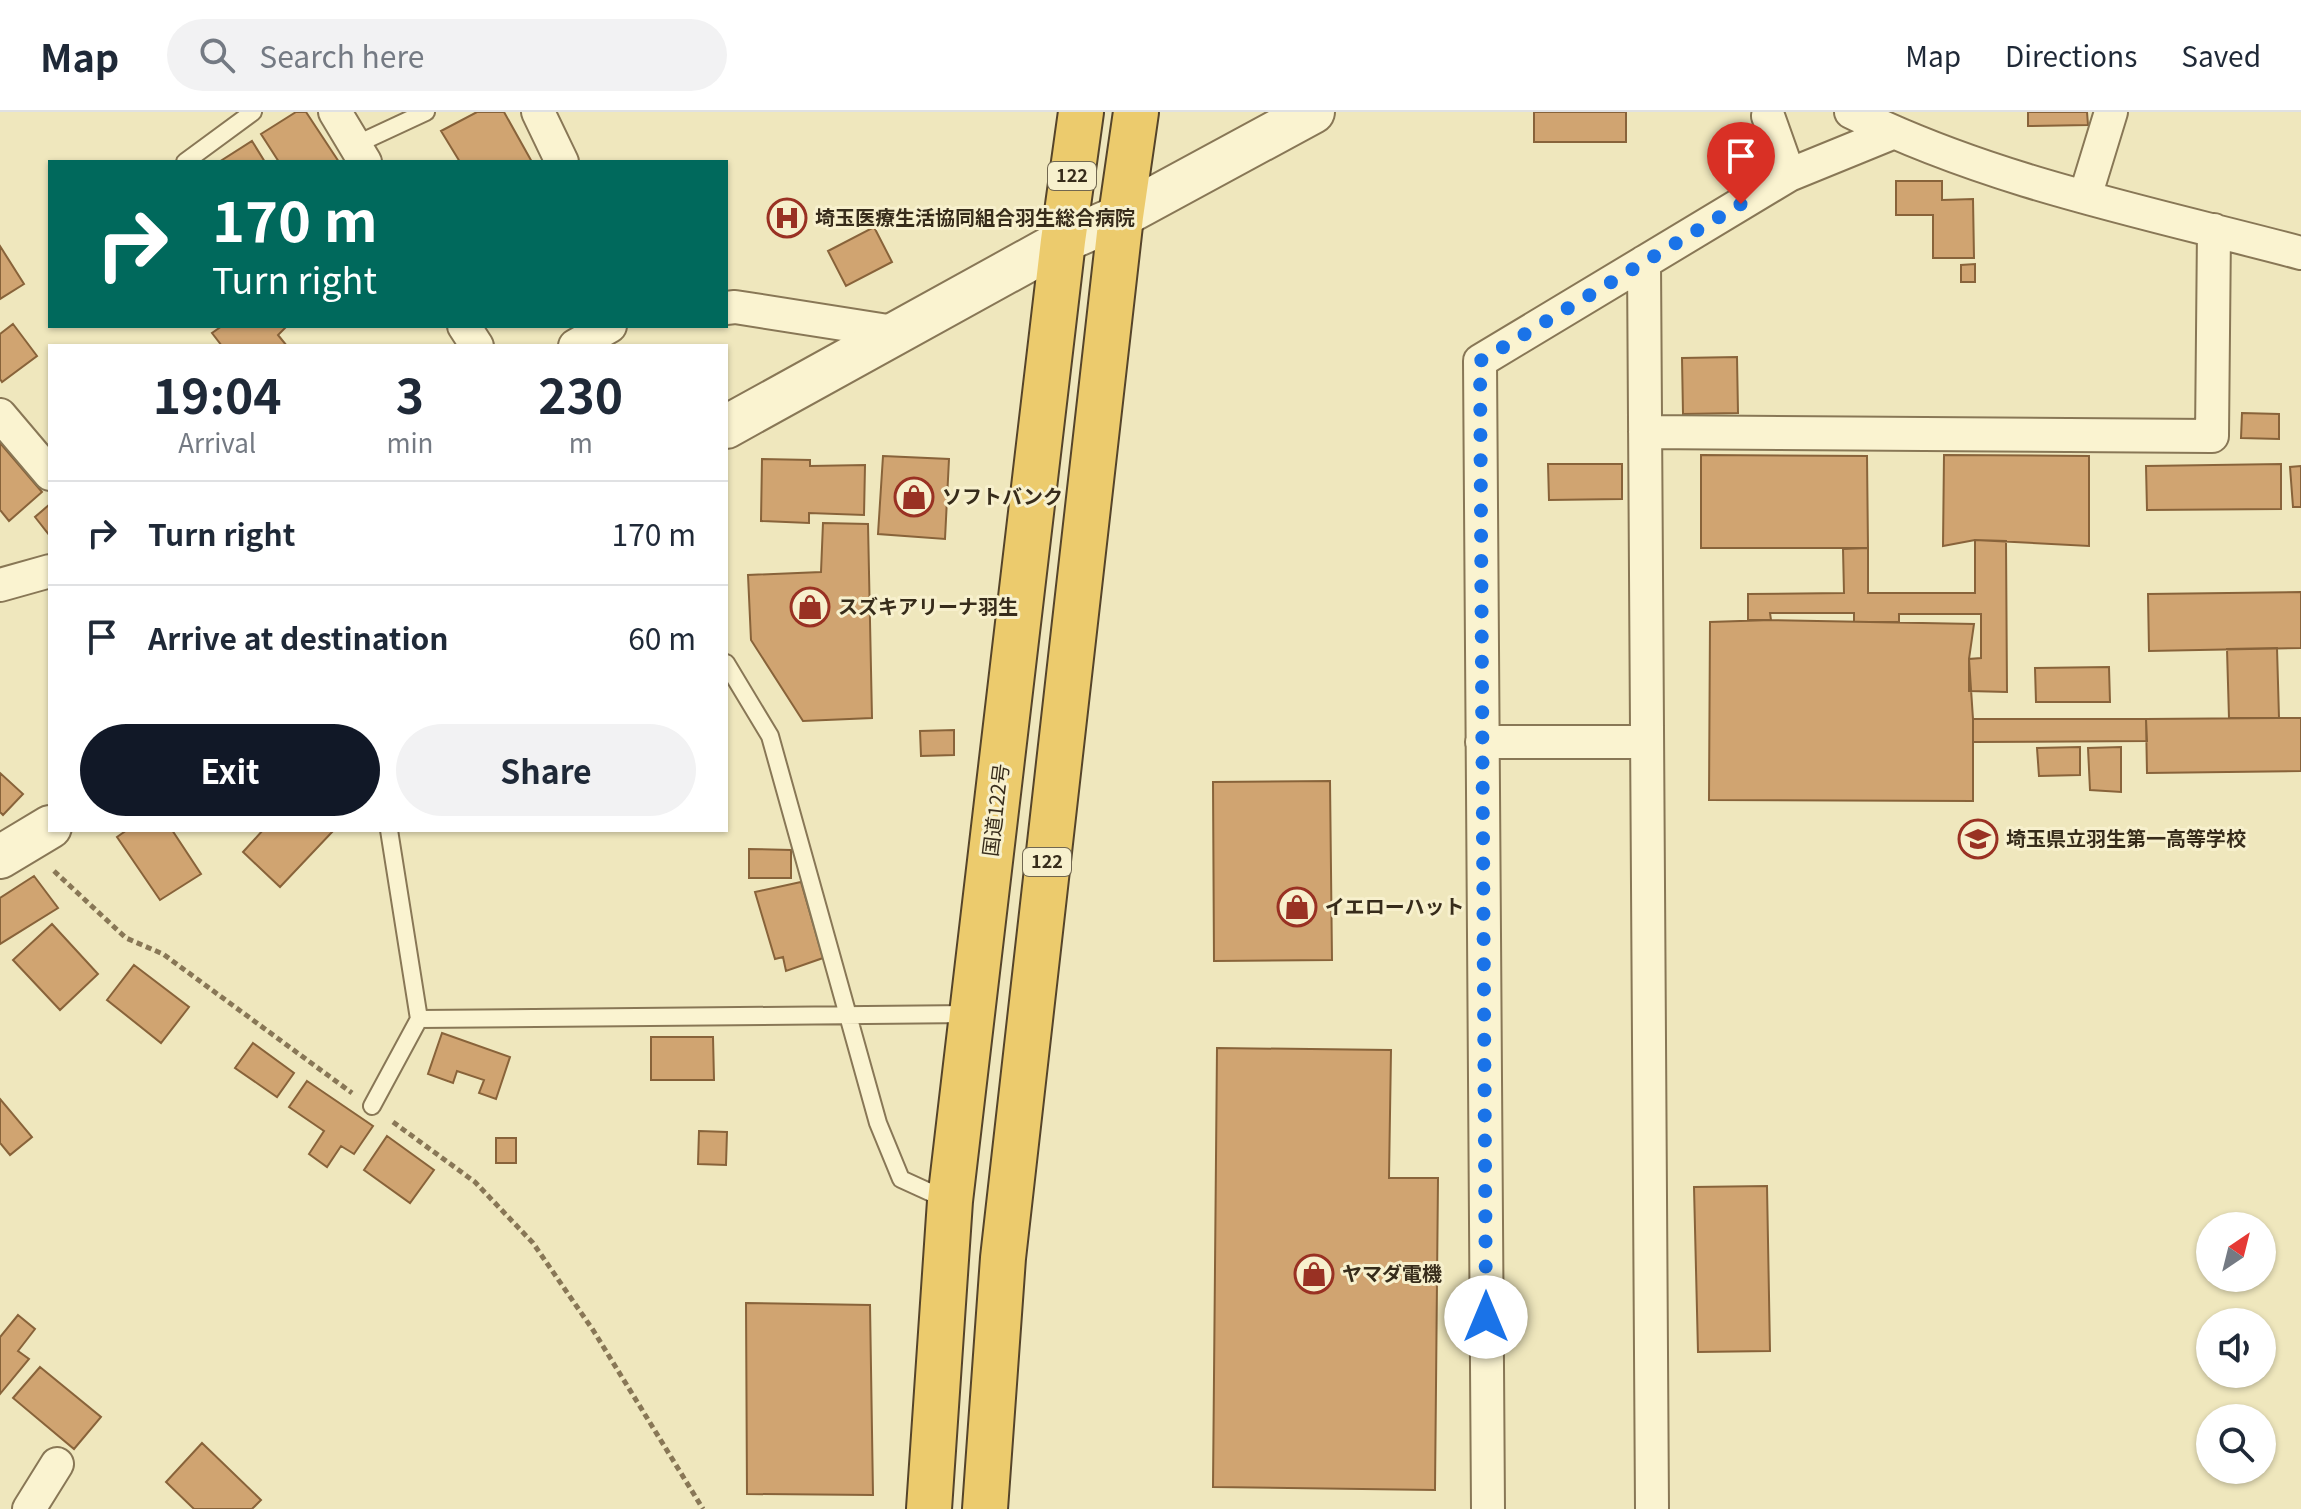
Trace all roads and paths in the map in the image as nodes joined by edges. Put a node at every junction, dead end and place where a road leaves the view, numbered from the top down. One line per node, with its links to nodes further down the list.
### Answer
1 (253, 112): 13 (lane)
2 (335, 112): 12 (street)
3 (426, 112): 12 (lane)
4 (538, 112): 14 (street)
5 (1081, 112): 19 (highway, 国道122号 / 122)
6 (1136, 112): 17 (highway, 122)
7 (1313, 112): 17 (street)
8 (1851, 112): 11 (street)
9 (2111, 112): 16 (street)
10 (1768, 116): 15 (street)
11 (1892, 133): 15 (street); 16 (street)
12 (360, 154)
13 (188, 160)
14 (561, 160)
15 (1789, 175): 21 (street)
16 (2085, 197): 18 (street)
17 (1121, 216): 19 (street); 46 (highway, 122)
18 (2214, 230): 20 (street); 28 (street)
19 (1063, 241): 24 (street); 37 (highway, 国道122号 / 122)
20 (2301, 253)
21 (1644, 262): 28 (street); 33 (street)
22 (728, 308): 24 (street)
23 (606, 328): 25 (street)
24 (894, 332): 27 (street)
25 (578, 344)
26 (0, 415): 29 (street)
27 (728, 426)
28 (1645, 432): 34 (street)
29 (48, 472)
30 (48, 572): 31 (street)
31 (0, 585)
32 (728, 666): 38 (lane)
33 (1482, 742): 34 (street); 47 (street)
34 (1647, 742): 48 (street)
35 (389, 832): 39 (lane)
36 (25, 842): 40 (path)
37 (972, 1014): 38 (lane); 41 (highway, 国道122号 / 122)
38 (848, 1015): 39 (lane); 41 (lane)
39 (419, 1019): 40 (lane)
40 (372, 1106): 44 (path)
41 (950, 1201): 45 (highway, 国道122号 / 122)
42 (57, 1464): 43 (street)
43 (29, 1509)
44 (703, 1509)
45 (929, 1509)
46 (985, 1509)
47 (1488, 1509)
48 (1652, 1509)

